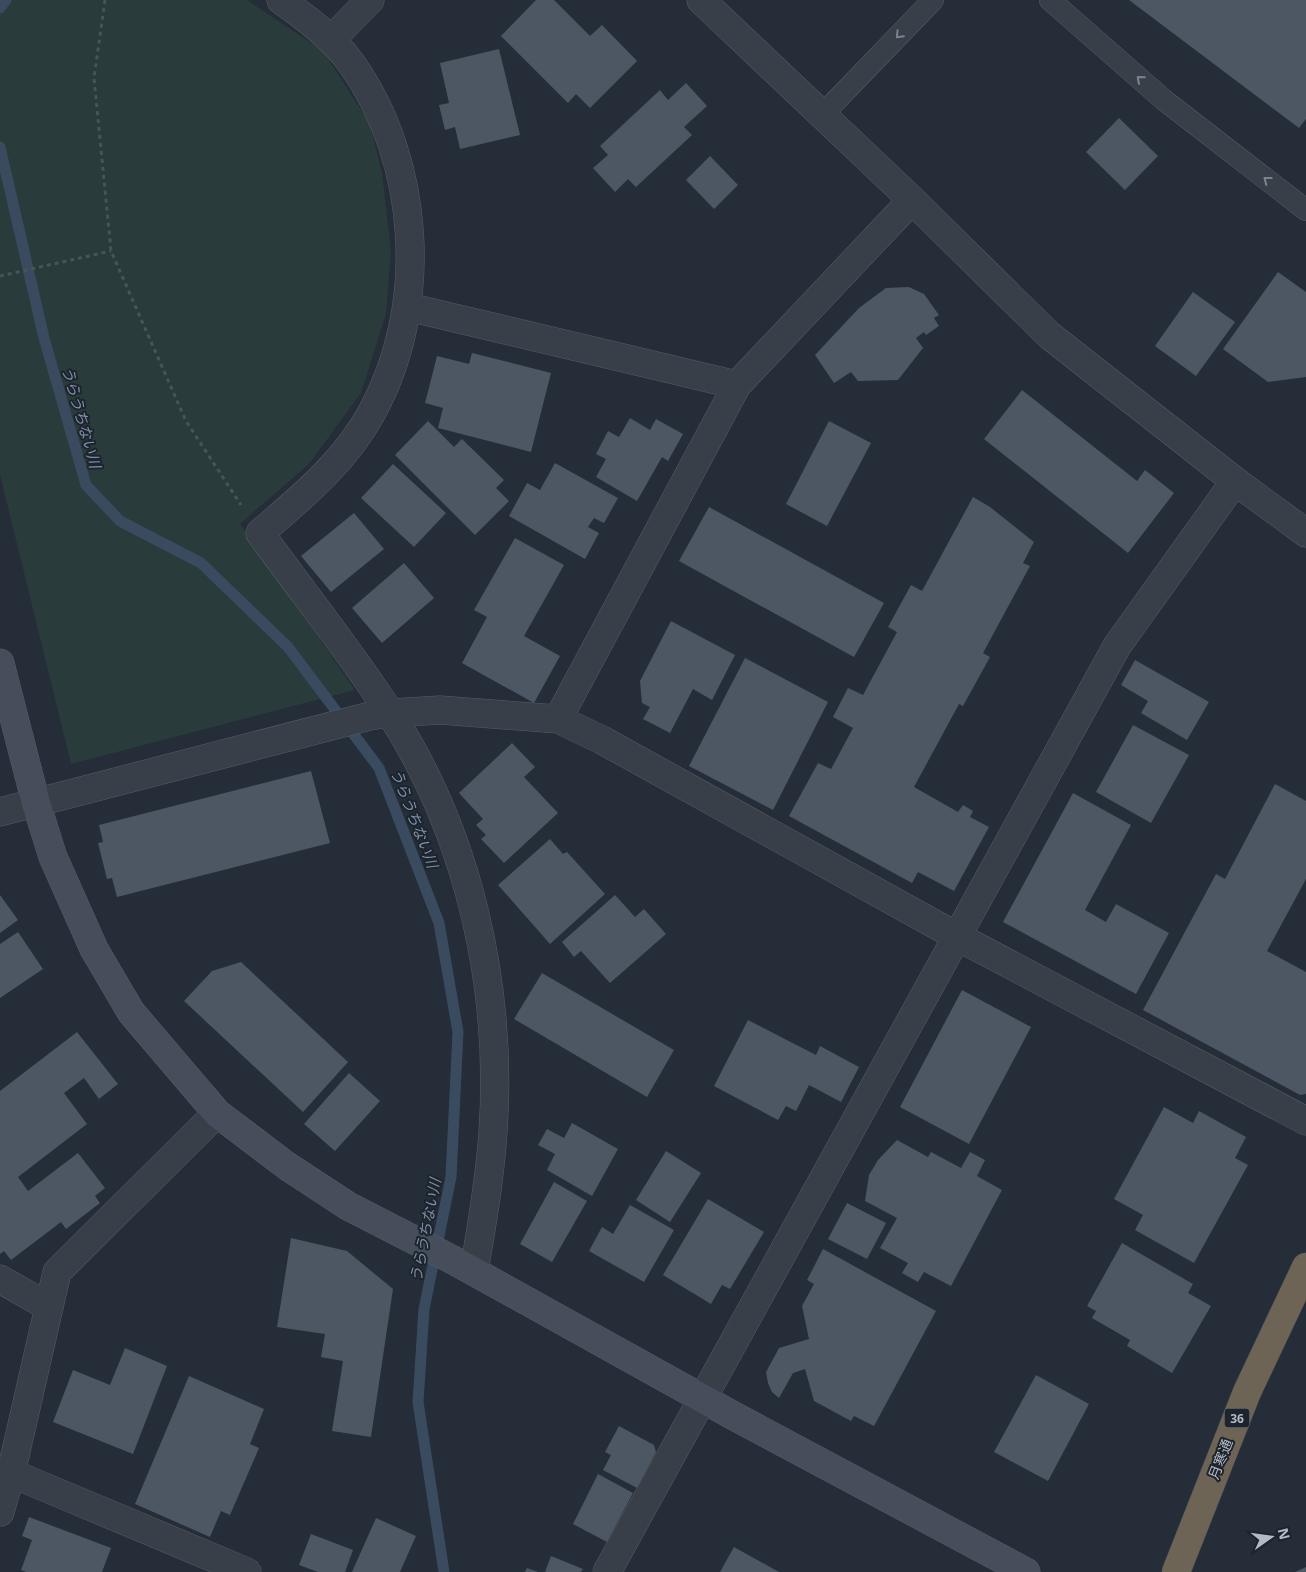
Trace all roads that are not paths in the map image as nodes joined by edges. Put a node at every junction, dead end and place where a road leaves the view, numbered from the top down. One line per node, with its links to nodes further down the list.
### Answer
1 (281, 0): 6 (street)
2 (370, 0): 6 (street)
3 (701, 0): 7 (street)
4 (933, 0): 7 (lane, one-way to 7)
5 (1050, 0): 9 (lane, one-way to 5)
6 (331, 40): 10 (street)
7 (822, 115): 8 (street)
8 (912, 200): 11 (street); 12 (street)
9 (1306, 210)
10 (408, 307): 11 (street); 15 (street)
11 (737, 385): 16 (street)
12 (1235, 480): 13 (street); 19 (street)
13 (1306, 533)
14 (0, 663): 17 (street)
15 (380, 715): 16 (street); 17 (street); 22 (street)
16 (558, 719): 19 (street)
17 (36, 803): 18 (street); 20 (street)
18 (0, 812)
19 (958, 937): 21 (street); 26 (street)
20 (217, 1113): 22 (street); 25 (street)
21 (1306, 1121)
22 (463, 1266): 26 (street)
23 (1306, 1267): 32 (highway, 月寒通 / 36)
24 (0, 1279): 25 (street)
25 (49, 1307): 27 (street)
26 (703, 1399): 30 (street); 31 (street)
27 (11, 1474): 28 (street); 29 (street)
28 (0, 1512)
29 (247, 1572)
30 (607, 1572)
31 (1026, 1572)
32 (1176, 1572)

